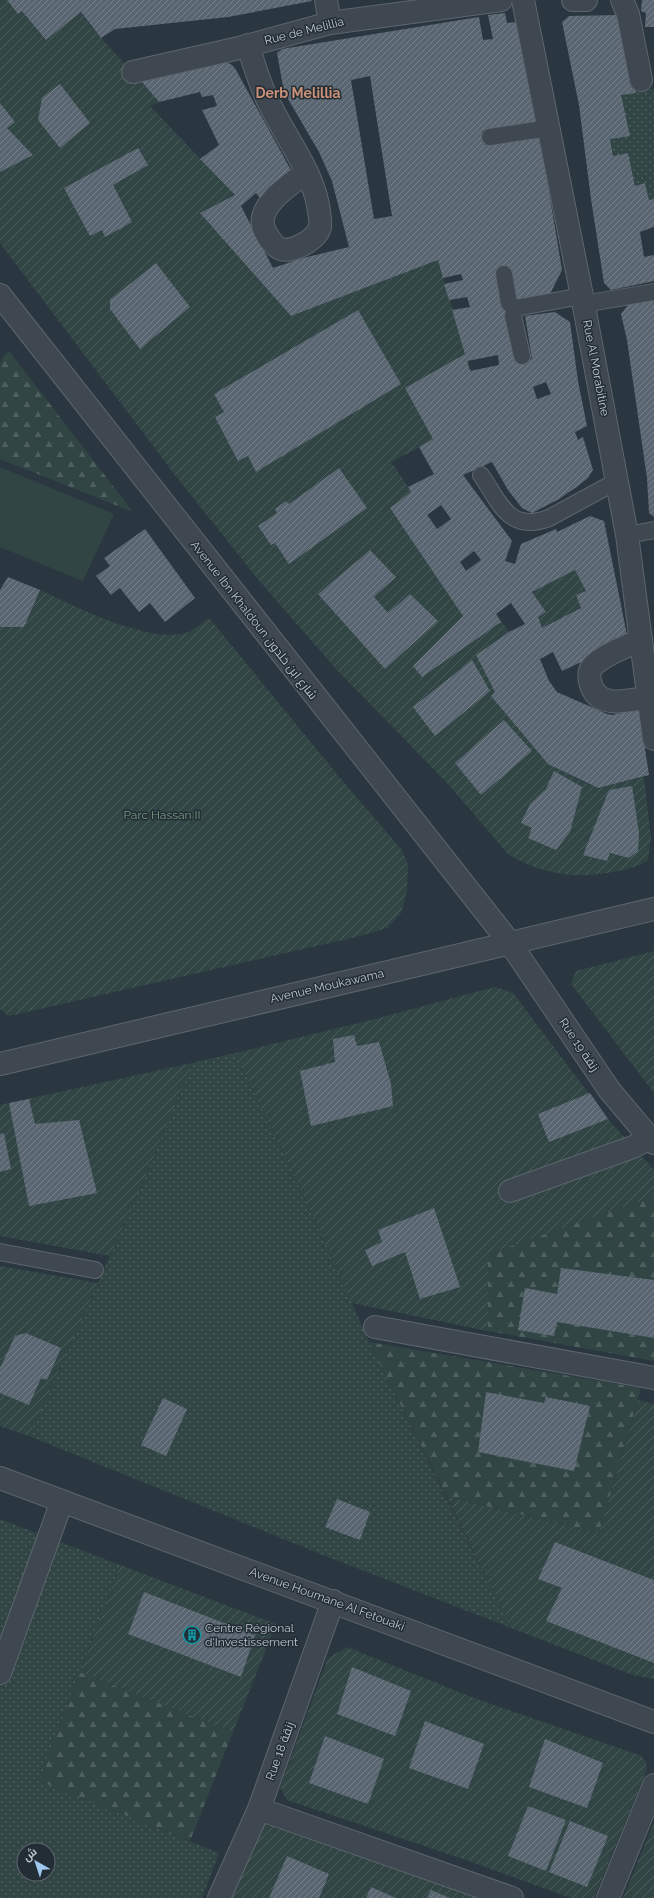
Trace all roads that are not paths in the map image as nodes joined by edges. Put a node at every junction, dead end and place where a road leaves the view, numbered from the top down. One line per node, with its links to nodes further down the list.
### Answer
1 (326, 0): 7 (street)
2 (501, 0): 7 (street, Rue de Melillia)
3 (523, 0): 11 (street, Rue Al Morabitine)
4 (573, 0): 5 (street)
5 (586, 0)
6 (622, 0): 10 (street)
7 (330, 23): 8 (street, Rue de Melillia)
8 (248, 45): 9 (street, Rue de Melillia); 13 (street)
9 (133, 72)
10 (642, 80)
11 (549, 128): 12 (lane); 17 (street, Rue Al Morabitine)
12 (490, 137)
13 (307, 172)
14 (504, 274): 18 (lane)
15 (654, 292): 17 (lane)
16 (0, 295): 28 (street, Avenue Ibn Khaldoun شارع ابن خلدون)
17 (583, 300): 18 (lane); 21 (street, Rue Al Morabitine)
18 (515, 308): 19 (lane)
19 (522, 356)
20 (481, 475): 21 (lane)
21 (617, 481): 23 (street, Rue Al Morabitine)
22 (654, 530): 23 (lane)
23 (627, 535): 24 (street, Rue Al Morabitine)
24 (647, 639): 25 (street, Rue Al Morabitine); 25 (street)
25 (649, 697): 26 (street, Rue Al Morabitine)
26 (654, 739)
27 (654, 909): 28 (street, Avenue Moukawama)
28 (510, 943): 29 (street, Avenue Moukawama); 30 (street, Rue 19 زنقة)
29 (0, 1064)
30 (652, 1140): 31 (street)
31 (510, 1191)
32 (0, 1252): 33 (lane)
33 (95, 1270)
34 (375, 1328): 35 (street)
35 (654, 1378)
36 (0, 1478): 37 (street, Avenue Houmane Al Fetouaki)
37 (62, 1501): 38 (street, Avenue Houmane Al Fetouaki); 39 (street)
38 (333, 1601): 40 (street, Avenue Houmane Al Fetouaki); 42 (street, Rue 18 زنقة)
39 (0, 1673)
40 (654, 1722)
41 (654, 1785): 45 (street)
42 (259, 1809): 43 (street, Rue 18 زنقة); 44 (street)
43 (219, 1898)
44 (512, 1898)
45 (608, 1898)

